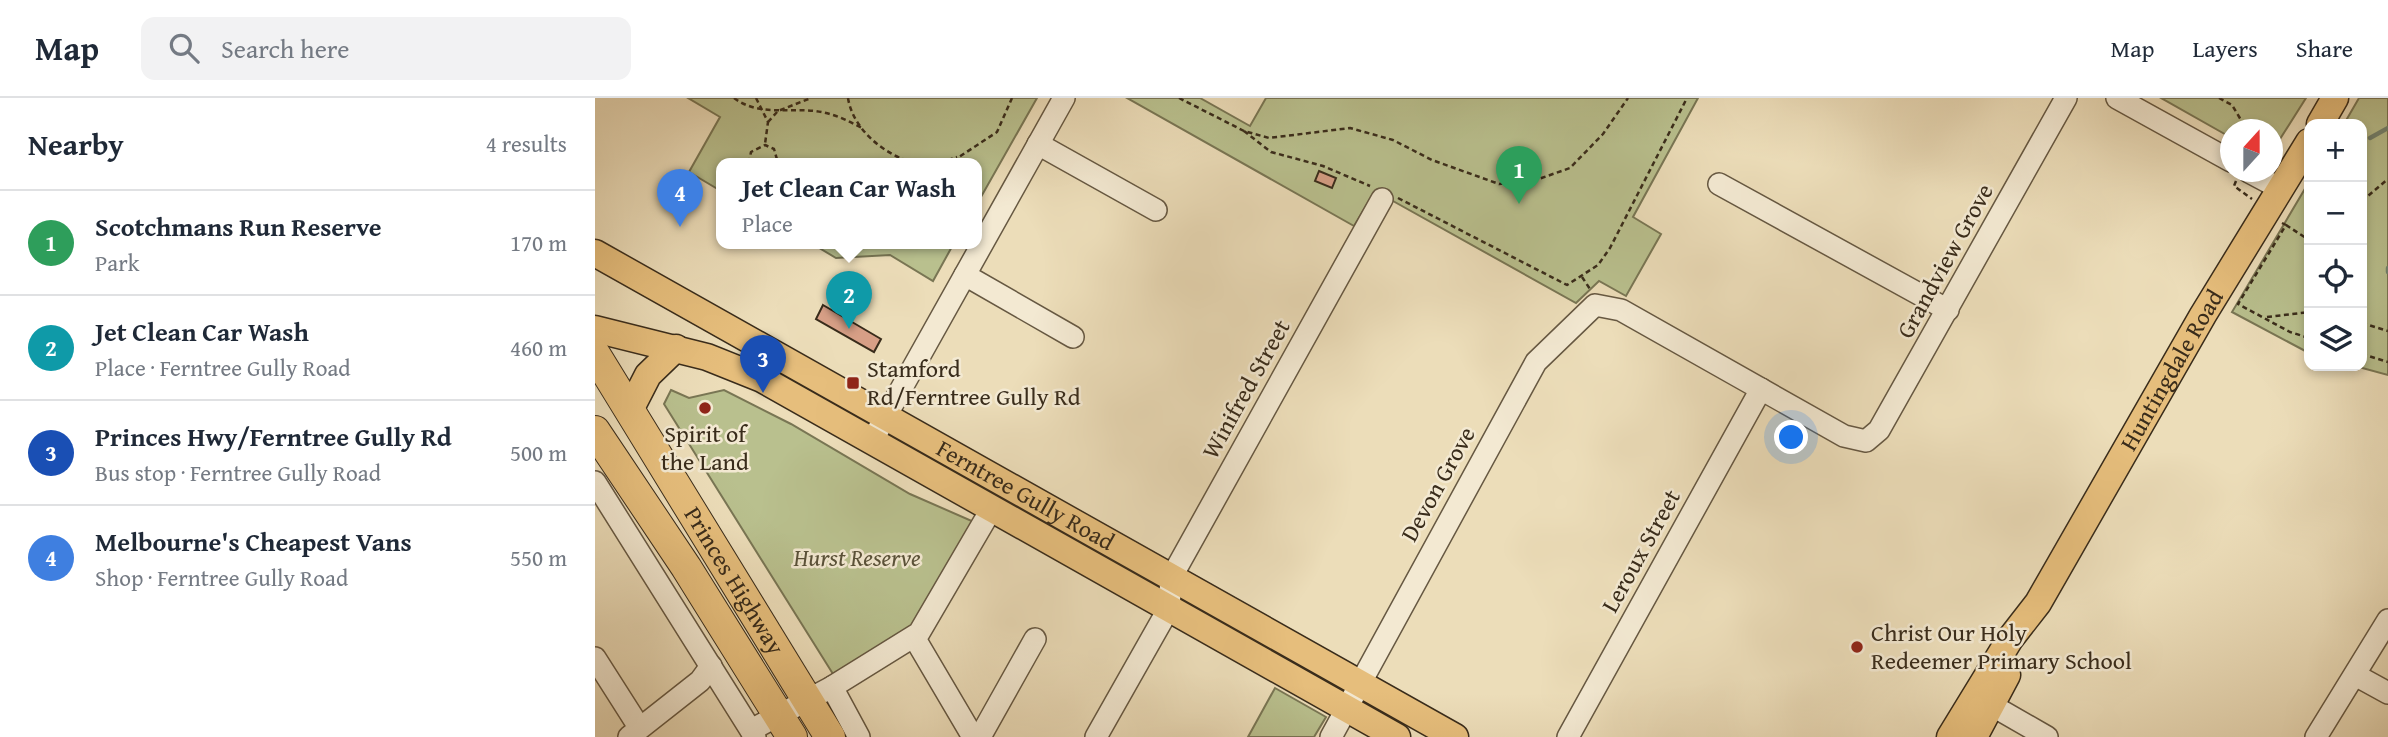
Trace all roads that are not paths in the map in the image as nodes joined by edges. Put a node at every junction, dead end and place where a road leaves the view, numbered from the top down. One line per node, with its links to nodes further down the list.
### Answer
1 (1064, 98): 6 (street)
2 (2066, 98): 18 (street, Grandview Grove)
3 (2117, 98): 8 (street)
4 (2335, 98): 5 (main road)
5 (2323, 119)
6 (1038, 144): 13 (street); 14 (street)
7 (2304, 150): 11 (main road, Huntingdale Road)
8 (2220, 160)
9 (2265, 182): 11 (street)
10 (1719, 184): 18 (street)
11 (2281, 189): 42 (main road, Huntingdale Road)
12 (1383, 194): 30 (street, Winifred Street)
13 (1156, 210)
14 (982, 244)
15 (979, 249): 17 (street)
16 (595, 253): 25 (main road, Ferntree Gully Road)
17 (965, 275): 20 (street); 25 (street)
18 (1948, 310): 23 (street, Grandview Grove)
19 (595, 330): 21 (main road, Ferntree Gully Road)
20 (1073, 337)
21 (676, 348): 24 (main road); 27 (main road, Ferntree Gully Road)
22 (595, 354): 24 (highway, Princes Highway)
23 (1761, 390): 41 (street, Devon Grove); 55 (street, Leroux Street)
24 (630, 410): 40 (highway, Princes Highway)
25 (886, 416): 27 (street); 30 (main road, Ferntree Gully Road)
26 (595, 431): 44 (highway, Princes Highway)
27 (872, 441): 29 (main road, Ferntree Gully Road)
28 (595, 482): 36 (street)
29 (992, 508): 31 (main road, Ferntree Gully Road); 33 (street)
30 (1171, 578): 31 (street, Winifred Street); 41 (main road, Ferntree Gully Road)
31 (1169, 608): 41 (main road, Ferntree Gully Road); 51 (street)
32 (2388, 620): 37 (street)
33 (914, 637): 40 (street); 49 (street)
34 (1035, 639): 50 (street)
35 (595, 658): 45 (street)
36 (711, 666): 38 (street); 43 (street)
37 (2357, 676): 39 (street); 59 (street)
38 (723, 685): 43 (street); 46 (street)
39 (2388, 693)
40 (820, 694): 44 (street); 47 (highway, Princes Highway); 48 (street)
41 (1353, 696): 52 (street, Devon Grove); 53 (main road, Ferntree Gully Road); 54 (main road, Ferntree Gully Road)
42 (1983, 700): 56 (main road, Huntingdale Road); 57 (main road, Huntingdale Road); 58 (street)
43 (676, 701): 45 (street)
44 (785, 726): 46 (street)
45 (634, 732)
46 (753, 734)
47 (830, 737)
48 (859, 737)
49 (973, 737)
50 (980, 737)
51 (1096, 737)
52 (1331, 737)
53 (1397, 737)
54 (1455, 737)
55 (1568, 737)
56 (1950, 737)
57 (1975, 737)
58 (2047, 737)
59 (2316, 737)

